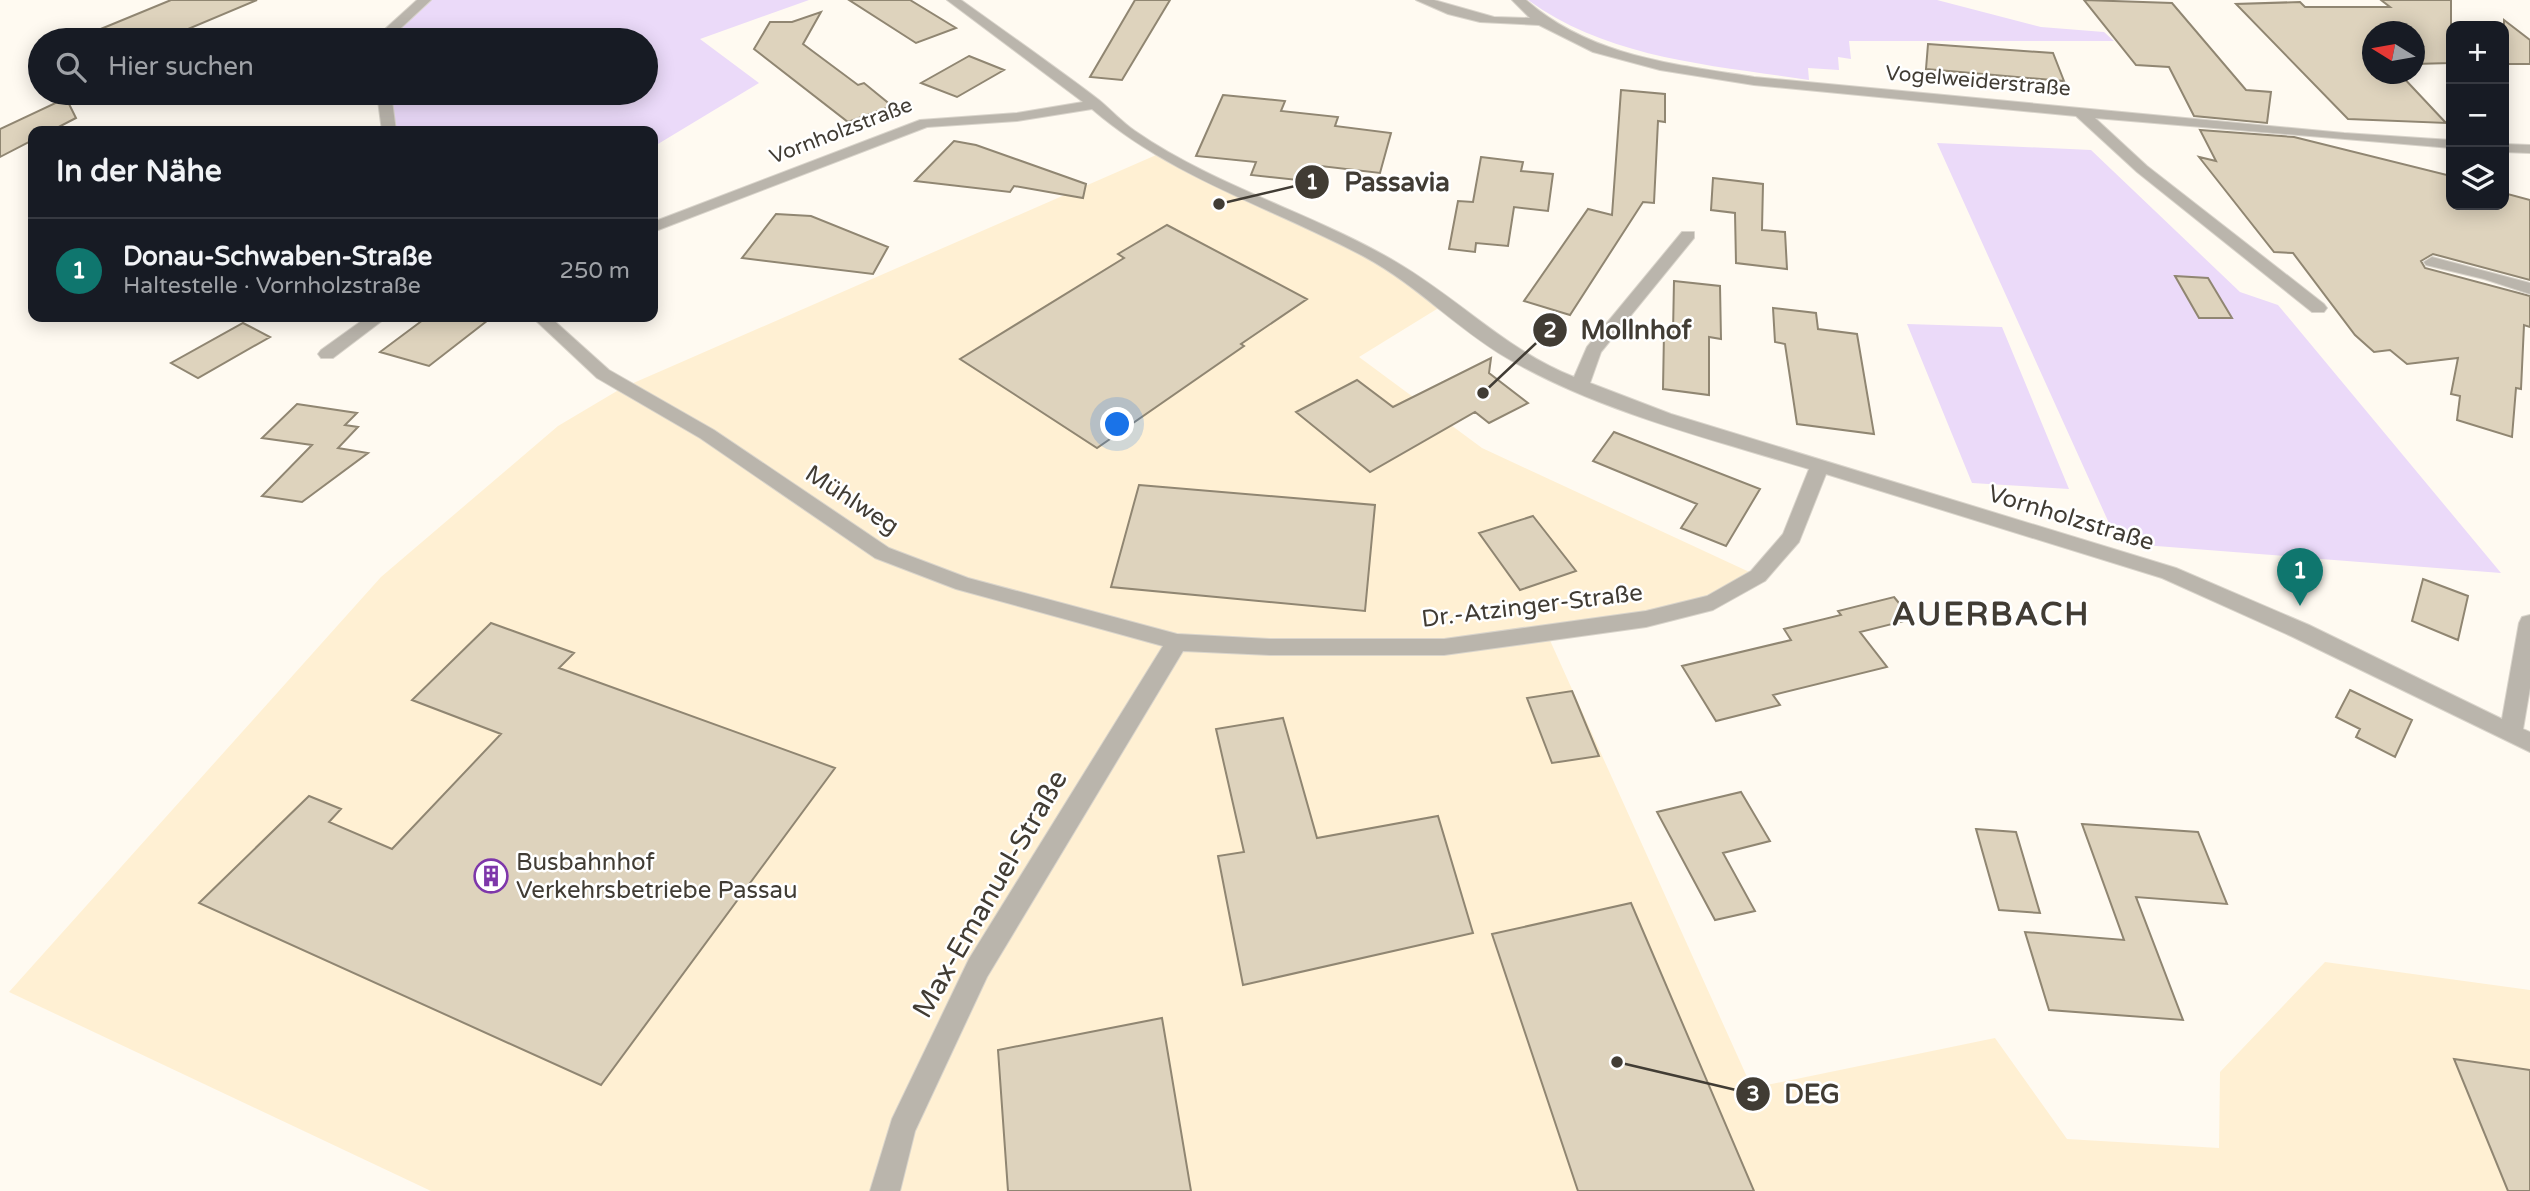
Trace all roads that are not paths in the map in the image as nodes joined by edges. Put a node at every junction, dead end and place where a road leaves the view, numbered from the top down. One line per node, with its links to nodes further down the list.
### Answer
1 (425, 0): 6 (street)
2 (953, 0): 7 (street, Vornholzstraße)
3 (1422, 0): 5 (street)
4 (1518, 0): 5 (street, Vogelweiderstraße)
5 (1541, 21): 9 (street, Vogelweiderstraße)
6 (394, 28)
7 (1095, 104): 14 (street, Vornholzstraße); 22 (street, Vornholzstraße)
8 (386, 105): 10 (street)
9 (2079, 111): 11 (street, Vogelweiderstraße); 18 (street)
10 (388, 126)
11 (2446, 144)
12 (2509, 148): 13 (street)
13 (2530, 149)
14 (658, 225)
15 (1688, 235): 22 (street)
16 (2431, 262): 17 (street)
17 (2530, 289)
18 (2318, 308)
19 (371, 322): 21 (street)
20 (546, 322): 25 (street, Mühlweg)
21 (327, 354)
22 (1579, 387): 23 (street, Vornholzstraße)
23 (1819, 467): 25 (street, Dr.-Atzinger-Straße); 26 (street, Vornholzstraße)
24 (2530, 623): 26 (street)
25 (1177, 642): 27 (street, Max-Emanuel-Straße)
26 (2520, 739)
27 (885, 1191)

